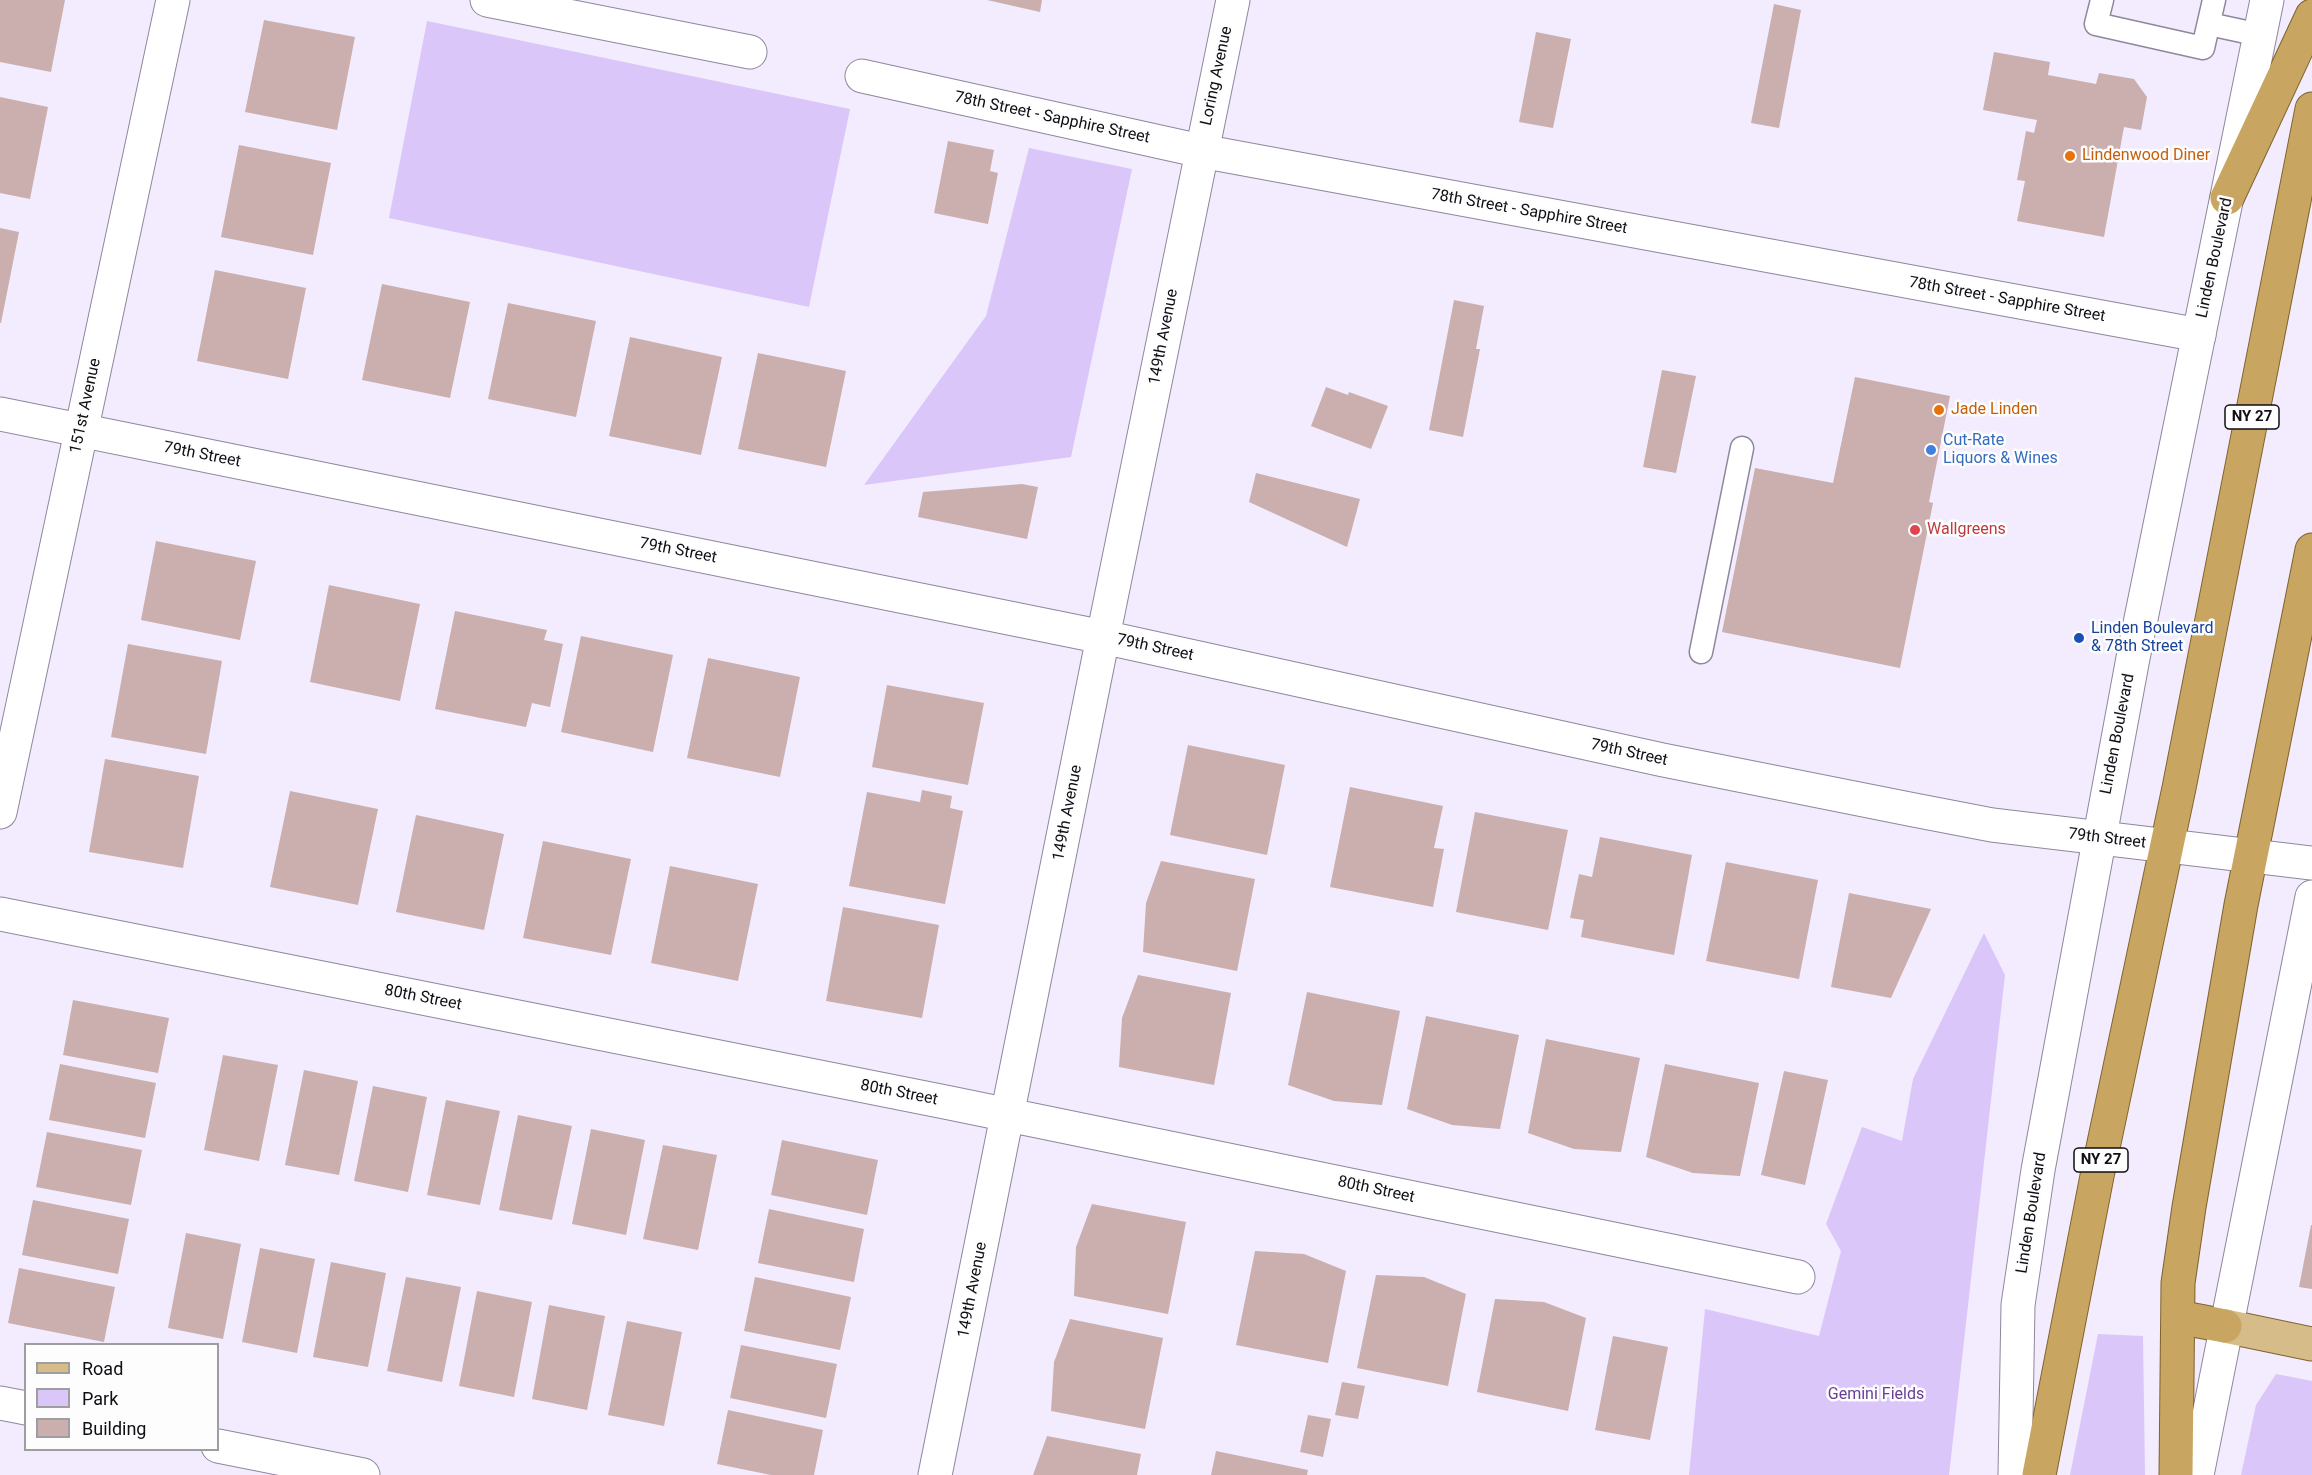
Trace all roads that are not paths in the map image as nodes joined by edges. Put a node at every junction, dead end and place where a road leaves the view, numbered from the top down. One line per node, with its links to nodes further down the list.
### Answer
1 (173, 0): 17 (street, 151st Avenue)
2 (487, 0): 10 (street)
3 (1233, 0): 13 (street, Loring Avenue)
4 (2102, 0): 8 (lane)
5 (2214, 0): 8 (lane)
6 (2267, 0): 9 (street, Linden Boulevard)
7 (2312, 16): 14 (highway)
8 (2209, 24): 9 (lane)
9 (2260, 35): 14 (street, Linden Boulevard)
10 (750, 52)
11 (862, 76): 13 (street, 78th Street - Sapphire Street)
12 (2312, 109): 24 (highway, NY 27)
13 (1201, 151): 15 (street, 78th Street - Sapphire Street); 20 (street, 149th Avenue)
14 (2227, 198): 15 (street, Linden Boulevard)
15 (2199, 335): 23 (street, Linden Boulevard)
16 (0, 414): 17 (street, 79th Street)
17 (81, 430): 20 (street, 79th Street); 22 (street, 151st Avenue)
18 (1742, 448): 21 (lane)
19 (2312, 550): 25 (highway)
20 (1103, 637): 23 (street, 79th Street); 29 (street, 149th Avenue)
21 (1701, 652)
22 (0, 812)
23 (2099, 838): 24 (street, 79th Street); 39 (street, Linden Boulevard)
24 (2167, 846): 25 (street, 79th Street); 40 (highway, NY 27)
25 (2250, 855): 26 (street, 79th Street); 31 (highway)
26 (2312, 863)
27 (2312, 897): 32 (street)
28 (0, 915): 29 (street, 80th Street)
29 (1008, 1115): 30 (street, 80th Street); 38 (street, 149th Avenue)
30 (1798, 1277)
31 (2178, 1317): 32 (highway); 41 (highway)
32 (2225, 1326): 33 (main road); 42 (street)
33 (2312, 1344)
34 (0, 1403): 35 (street)
35 (24, 1408)
36 (219, 1446): 37 (street)
37 (363, 1475)
38 (935, 1475)
39 (2015, 1475)
40 (2038, 1475)
41 (2176, 1475)
42 (2197, 1475)

